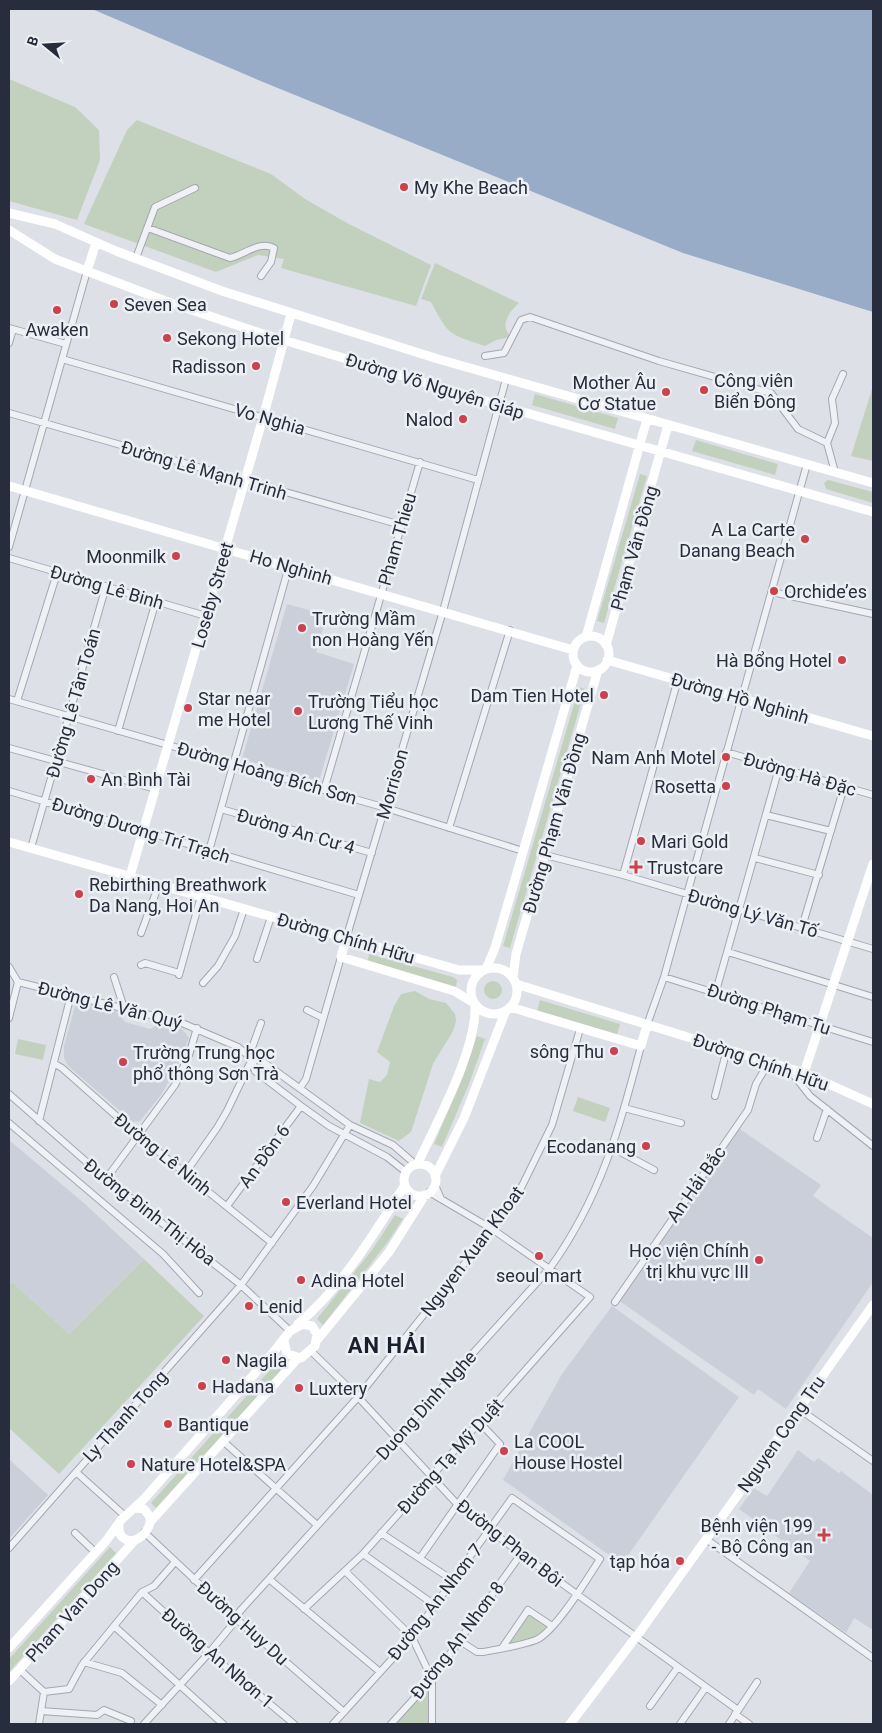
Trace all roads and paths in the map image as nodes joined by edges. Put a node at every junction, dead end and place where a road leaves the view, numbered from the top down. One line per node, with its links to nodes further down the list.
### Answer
1 (195, 188): 3 (street)
2 (9, 213): 5 (main road, Đường Võ Nguyên Giáp)
3 (148, 228): 6 (street); 8 (street)
4 (9, 230): 7 (main road, Đường Võ Nguyên Giáp)
5 (96, 243): 6 (main road, Đường Võ Nguyên Giáp); 7 (main road)
6 (136, 258): 9 (main road, Đường Võ Nguyên Giáp)
7 (87, 271): 11 (main road, Đường Võ Nguyên Giáp); 13 (street)
8 (261, 276)
9 (291, 314): 11 (main road, Loseby Street); 17 (main road, Đường Võ Nguyên Giáp)
10 (11, 328): 12 (street); 13 (street)
11 (284, 340): 18 (main road, Đường Võ Nguyên Giáp); 20 (main road, Loseby Street)
12 (9, 343)
13 (66, 344): 15 (street)
14 (485, 356): 24 (street)
15 (62, 359): 20 (street, Vo Nghia); 22 (street)
16 (843, 374): 24 (street)
17 (506, 379): 18 (street, Morrison); 21 (main road, Đường Võ Nguyên Giáp)
18 (499, 405): 25 (main road, Đường Võ Nguyên Giáp); 30 (street, Morrison)
19 (9, 413): 22 (street, Đường Lê Mạnh Trinh)
20 (263, 418): 27 (street, Vo Nghia); 31 (main road, Loseby Street)
21 (647, 419): 23 (main road, Đường Võ Nguyên Giáp); 25 (main road)
22 (44, 423): 31 (street, Đường Lê Mạnh Trinh); 34 (street)
23 (668, 425): 26 (main road); 28 (main road, Đường Võ Nguyên Giáp)
24 (827, 443): 29 (street)
25 (640, 445): 26 (main road, Đường Võ Nguyên Giáp); 51 (main road, Phạm Văn Đồng)
26 (661, 451): 35 (main road, Đường Võ Nguyên Giáp); 52 (main road, Phạm Văn Đồng)
27 (420, 462): 30 (street, Vo Nghia); 37 (street, Pham Thieu)
28 (807, 464): 29 (main road, Đường Võ Nguyên Giáp); 35 (street)
29 (835, 472): 32 (main road, Đường Võ Nguyên Giáp)
30 (478, 480): 47 (street, Morrison)
31 (244, 482): 37 (street, Đường Lê Mạnh Trinh); 39 (main road, Loseby Street)
32 (873, 483)
33 (9, 486): 34 (main road, Ho Nghinh)
34 (25, 490): 38 (street); 39 (main road, Ho Nghinh)
35 (800, 491): 36 (main road, Đường Võ Nguyên Giáp); 44 (street)
36 (873, 512)
37 (401, 525): 45 (street, Pham Thieu)
38 (9, 547)
39 (225, 547): 41 (main road, Ho Nghinh); 49 (main road, Loseby Street)
40 (9, 558): 42 (street, Đường Lê Binh)
41 (289, 566): 45 (main road, Ho Nghinh); 68 (street)
42 (57, 573): 43 (street, Đường Lê Binh); 60 (street)
43 (106, 586): 46 (street, Đường Lê Binh); 61 (street, Đường Lê Tân Toán)
44 (772, 592): 48 (street); 58 (street)
45 (382, 593): 47 (main road, Ho Nghinh); 72 (street, Pham Thieu)
46 (156, 601): 49 (street, Đường Lê Binh); 62 (street)
47 (442, 611): 50 (main road, Ho Nghinh); 76 (street, Morrison)
48 (873, 614)
49 (206, 616): 64 (main road, Loseby Street)
50 (510, 630): 53 (main road, Ho Nghinh); 79 (street)
51 (586, 636): 52 (main road); 53 (main road)
52 (606, 645): 54 (main road)
53 (573, 650): 55 (main road)
54 (608, 660): 56 (main road); 57 (main road, Đường Hồ Nghinh)
55 (577, 666): 56 (main road); 85 (main road, Đường Phạm Văn Đồng)
56 (598, 670): 87 (main road, Đường Phạm Văn Đồng)
57 (678, 679): 58 (main road, Đường Hồ Nghinh); 90 (street)
58 (742, 698): 63 (main road, Đường Hồ Nghinh); 66 (street)
59 (9, 699): 60 (street, Đường Hoàng Bích Sơn)
60 (17, 701): 61 (street, Đường Hoàng Bích Sơn)
61 (70, 717): 62 (street, Đường Hoàng Bích Sơn); 67 (street, Đường Lê Tân Toán)
62 (118, 731): 64 (street, Đường Hoàng Bích Sơn)
63 (873, 736)
64 (168, 745): 68 (street, Đường Hoàng Bích Sơn); 71 (main road, Loseby Street)
65 (9, 748): 67 (street)
66 (726, 752): 69 (street, Đường Hà Đặc); 94 (street)
67 (56, 762): 71 (street); 75 (street, Đường Lê Tân Toán)
68 (234, 765): 72 (street, Đường Hoàng Bích Sơn); 77 (street)
69 (779, 768): 70 (street, Đường Hà Đặc); 78 (street)
70 (844, 787): 74 (street, Đường Hà Đặc); 80 (street)
71 (156, 789): 81 (main road, Loseby Street)
72 (324, 790): 76 (street, Đường Hoàng Bích Sơn)
73 (9, 791): 75 (street, Đường Dương Trí Trạch)
74 (873, 795)
75 (44, 801): 81 (street, Đường Dương Trí Trạch); 83 (street, Đường Lê Tân Toán)
76 (386, 808): 79 (street, Đường Hoàng Bích Sơn); 86 (street, Morrison)
77 (221, 809): 84 (street); 86 (street, Đường An Cư 4)
78 (766, 814): 80 (street); 88 (street)
79 (449, 828): 85 (street, Đường Hoàng Bích Sơn)
80 (831, 831): 91 (street)
81 (143, 832): 84 (street, Đường Dương Trí Trạch); 92 (main road, Loseby Street)
82 (9, 842): 83 (main road, Đường Chính Hữu)
83 (31, 848): 92 (main road, Đường Chính Hữu)
84 (209, 851): 95 (street, Đường Dương Trí Trạch)
85 (523, 851): 110 (main road, Đường Phạm Văn Đồng)
86 (372, 853): 95 (street, Morrison)
87 (545, 855): 90 (street, Đường Lý Văn Tố); 113 (main road, Đường Phạm Văn Đồng)
88 (755, 858): 91 (street); 98 (street)
89 (873, 864): 103 (main road)
90 (623, 874): 94 (street, Đường Lý Văn Tố)
91 (819, 875): 100 (street)
92 (130, 876): 93 (main road, Đường Chính Hữu)
93 (159, 884): 96 (main road, Đường Chính Hữu); 101 (street)
94 (686, 894): 98 (street, Đường Lý Văn Tố); 112 (street)
95 (359, 895): 102 (street, Morrison)
96 (200, 896): 97 (main road, Đường Chính Hữu); 108 (street)
97 (244, 909): 99 (main road, Đường Chính Hữu); 115 (street)
98 (740, 910): 100 (street, Đường Lý Văn Tố); 105 (street)
99 (271, 917): 102 (main road, Đường Chính Hữu); 107 (street)
100 (802, 927): 103 (street, Đường Lý Văn Tố)
101 (141, 933)
102 (346, 939): 106 (main road, Morrison); 110 (main road, Đường Chính Hữu)
103 (849, 942): 104 (street, Đường Lý Văn Tố); 116 (main road)
104 (873, 950)
105 (728, 952): 116 (street); 117 (street)
106 (341, 957): 120 (main road, Đường Chính Hữu); 125 (street)
107 (257, 959)
108 (141, 965)
109 (9, 967): 114 (street)
110 (484, 970): 113 (main road); 120 (main road)
111 (114, 976): 121 (street)
112 (664, 977): 117 (street, Đường Phạm Tu); 127 (street)
113 (514, 981): 122 (main road); 127 (main road, Đường Chính Hữu)
114 (18, 982): 118 (street, Đường Lê Văn Quý); 124 (street)
115 (203, 983)
116 (834, 985): 119 (street); 128 (main road)
117 (716, 991): 128 (street, Đường Phạm Tu)
118 (71, 995): 121 (street, Đường Lê Văn Quý); 136 (street)
119 (873, 997)
120 (475, 1004): 122 (main road); 155 (main road)
121 (124, 1008): 129 (street, Đường Lê Văn Quý)
122 (508, 1008): 130 (main road); 161 (main road)
123 (307, 1010): 125 (street)
124 (9, 1018)
125 (323, 1018): 139 (street)
126 (261, 1023): 134 (street)
127 (647, 1025): 132 (main road); 133 (main road, Đường Chính Hữu)
128 (821, 1025): 131 (street, Đường Phạm Tu); 138 (main road)
129 (197, 1028): 134 (street, Đường Lê Văn Quý); 151 (street)
130 (580, 1029): 132 (main road); 163 (street, Nguyen Xuan Khoat)
131 (873, 1042)
132 (641, 1046): 144 (street, Duong Dinh Nghe)
133 (727, 1049): 135 (main road, Đường Chính Hữu); 141 (street)
134 (252, 1059): 139 (street, Đường Lê Văn Quý); 143 (street, Đường Lê Văn Quý); 157 (street)
135 (769, 1062): 137 (main road, Đường Chính Hữu); 168 (street, An Hải Bắc)
136 (55, 1064): 146 (street); 151 (street, Đường Lê Ninh)
137 (789, 1068): 138 (main road, Đường Chính Hữu); 145 (street)
138 (804, 1073): 142 (main road, Đường Chính Hữu)
139 (300, 1088): 149 (street, Đường Lê Văn Quý)
140 (9, 1094): 146 (street, Đường Đinh Thị Hòa)
141 (715, 1096)
142 (873, 1104)
143 (301, 1106): 150 (street, Đường Lê Văn Quý); 162 (street, An Đồn 6)
144 (624, 1108): 148 (street); 154 (street, Duong Dinh Nghe)
145 (827, 1109): 152 (street); 153 (street)
146 (40, 1121): 159 (street, Đường Đinh Thị Hòa)
147 (9, 1123): 167 (street)
148 (680, 1123)
149 (350, 1125): 150 (street, Ly Thanh Tong); 155 (street, Đường Lê Văn Quý)
150 (345, 1135): 158 (street, Đường Lê Văn Quý); 164 (street, Ly Thanh Tong)
151 (139, 1136): 157 (street, Đường Lê Ninh); 159 (street)
152 (817, 1138)
153 (873, 1146)
154 (613, 1148): 156 (street); 165 (street, Duong Dinh Nghe)
155 (417, 1164): 158 (main road); 161 (main road)
156 (654, 1170)
157 (186, 1172): 162 (street, Đường Lê Ninh)
158 (406, 1172): 160 (main road)
159 (106, 1180): 166 (street, Đường Đinh Thị Hòa)
160 (405, 1185): 161 (main road); 170 (main road)
161 (431, 1187): 163 (street); 172 (main road)
162 (227, 1206): 164 (street, Đường Lê Ninh)
163 (492, 1229): 165 (street); 176 (street, Nguyen Xuan Khoat)
164 (272, 1243): 166 (street, Ly Thanh Tong)
165 (550, 1268): 178 (street, Đường Tạ Mỹ Duật); 179 (street, Duong Dinh Nghe)
166 (241, 1285): 171 (street, Đường Đinh Thị Hòa); 182 (street, Ly Thanh Tong)
167 (198, 1293)
168 (615, 1302)
169 (873, 1305): 177 (main road, Nguyen Cong Tru)
170 (298, 1324): 171 (main road); 172 (main road)
171 (290, 1331): 173 (main road)
172 (318, 1339): 174 (main road)
173 (284, 1341): 175 (main road); 186 (main road)
174 (311, 1351): 175 (main road); 176 (street, Đường Phan Bôi)
175 (298, 1358): 180 (main road)
176 (358, 1397): 179 (street, Đường Phan Bôi); 184 (street, Nguyen Xuan Khoat)
177 (799, 1409): 181 (street); 195 (main road, Nguyen Cong Tru)
178 (480, 1423): 183 (street, Đường Tạ Mỹ Duật); 185 (street)
179 (396, 1437): 183 (street, Đường Phan Bôi); 190 (street, Duong Dinh Nghe)
180 (224, 1442): 184 (street); 188 (main road)
181 (873, 1462)
182 (76, 1472): 187 (street); 197 (street, Ly Thanh Tong)
183 (432, 1475): 185 (street, Đường Phan Bôi); 194 (street, Đường Tạ Mỹ Duật)
184 (277, 1488): 190 (street); 205 (street, Nguyen Xuan Khoat)
185 (458, 1505): 191 (street, Đường Phan Bôi); 201 (street)
186 (135, 1508): 187 (main road); 188 (main road)
187 (125, 1516): 189 (main road)
188 (151, 1521): 192 (main road)
189 (119, 1525): 196 (main road); 198 (main road, Pham Van Dong)
190 (317, 1525): 204 (street, Duong Dinh Nghe)
191 (490, 1530): 200 (street, Đường Phan Bôi); 206 (street, Đường An Nhơn 7); 208 (street, Đường An Nhơn 7)
192 (144, 1532): 196 (main road); 202 (street, Đường Huy Du)
193 (75, 1533): 198 (street)
194 (381, 1533): 199 (street, Đường Tạ Mỹ Duật); 201 (street)
195 (706, 1539): 214 (main road, Nguyen Cong Tru); 220 (street)
196 (134, 1541): 223 (main road, Pham Van Dong)
197 (9, 1548)
198 (95, 1552): 217 (main road, Pham Van Dong)
199 (363, 1554): 203 (street, Đường Tạ Mỹ Duật); 209 (street)
200 (521, 1554): 208 (street, Đường Phan Bôi); 216 (street, Đường An Nhơn 8)
201 (420, 1558): 206 (street)
202 (175, 1562): 205 (street, Đường Huy Du); 207 (street)
203 (345, 1571): 210 (street, Đường Tạ Mỹ Duật); 215 (street)
204 (269, 1579): 210 (street); 211 (street, Duong Dinh Nghe)
205 (194, 1580): 211 (street, Đường Huy Du)
206 (454, 1581): 209 (street, Đường An Nhơn 7)
207 (142, 1592): 212 (street); 219 (street, Đường An Nhơn 1)
208 (577, 1594): 213 (street); 214 (street, Đường Phan Bôi)
209 (436, 1606): 215 (street, Đường An Nhơn 7)
210 (304, 1609): 224 (street)
211 (236, 1618): 219 (street, Duong Dinh Nghe); 234 (street, Đường Huy Du)
212 (114, 1626): 221 (street); 228 (street)
213 (552, 1626): 218 (street); 218 (street)
214 (636, 1636): 222 (street, Đường Phan Bôi); 244 (main road, Nguyen Cong Tru)
215 (412, 1637): 224 (street, Đường An Nhơn 7); 225 (street)
216 (460, 1641): 218 (street); 225 (street, Đường An Nhơn 8)
217 (9, 1648)
218 (502, 1648)
219 (209, 1653): 228 (street, Duong Dinh Nghe); 240 (street, Đường An Nhơn 1)
220 (873, 1658)
221 (84, 1662): 230 (street); 231 (street)
222 (678, 1667): 229 (street, Đường Phan Bôi); 232 (street)
223 (19, 1669): 226 (main road, Pham Van Dong); 230 (street)
224 (380, 1672): 234 (street, Đường An Nhơn 7)
225 (432, 1679): 242 (street, Đường An Nhơn 8); 243 (street)
226 (9, 1681)
227 (757, 1682): 235 (street)
228 (180, 1685): 231 (street, Duong Dinh Nghe); 239 (street)
229 (706, 1687): 235 (street, Đường Phan Bôi); 245 (street)
230 (44, 1692): 233 (street)
231 (162, 1705): 238 (street, Duong Dinh Nghe)
232 (650, 1706)
233 (41, 1711): 236 (street); 237 (street)
234 (344, 1712): 241 (street, Đường An Nhơn 7)
235 (737, 1712): 246 (street); 247 (street, Đường Phan Bôi)
236 (131, 1721)
237 (39, 1724)
238 (144, 1724)
239 (223, 1724)
240 (294, 1724)
241 (333, 1724)
242 (391, 1724)
243 (432, 1724)
244 (570, 1724)
245 (680, 1724)
246 (729, 1724)
247 (749, 1724)

